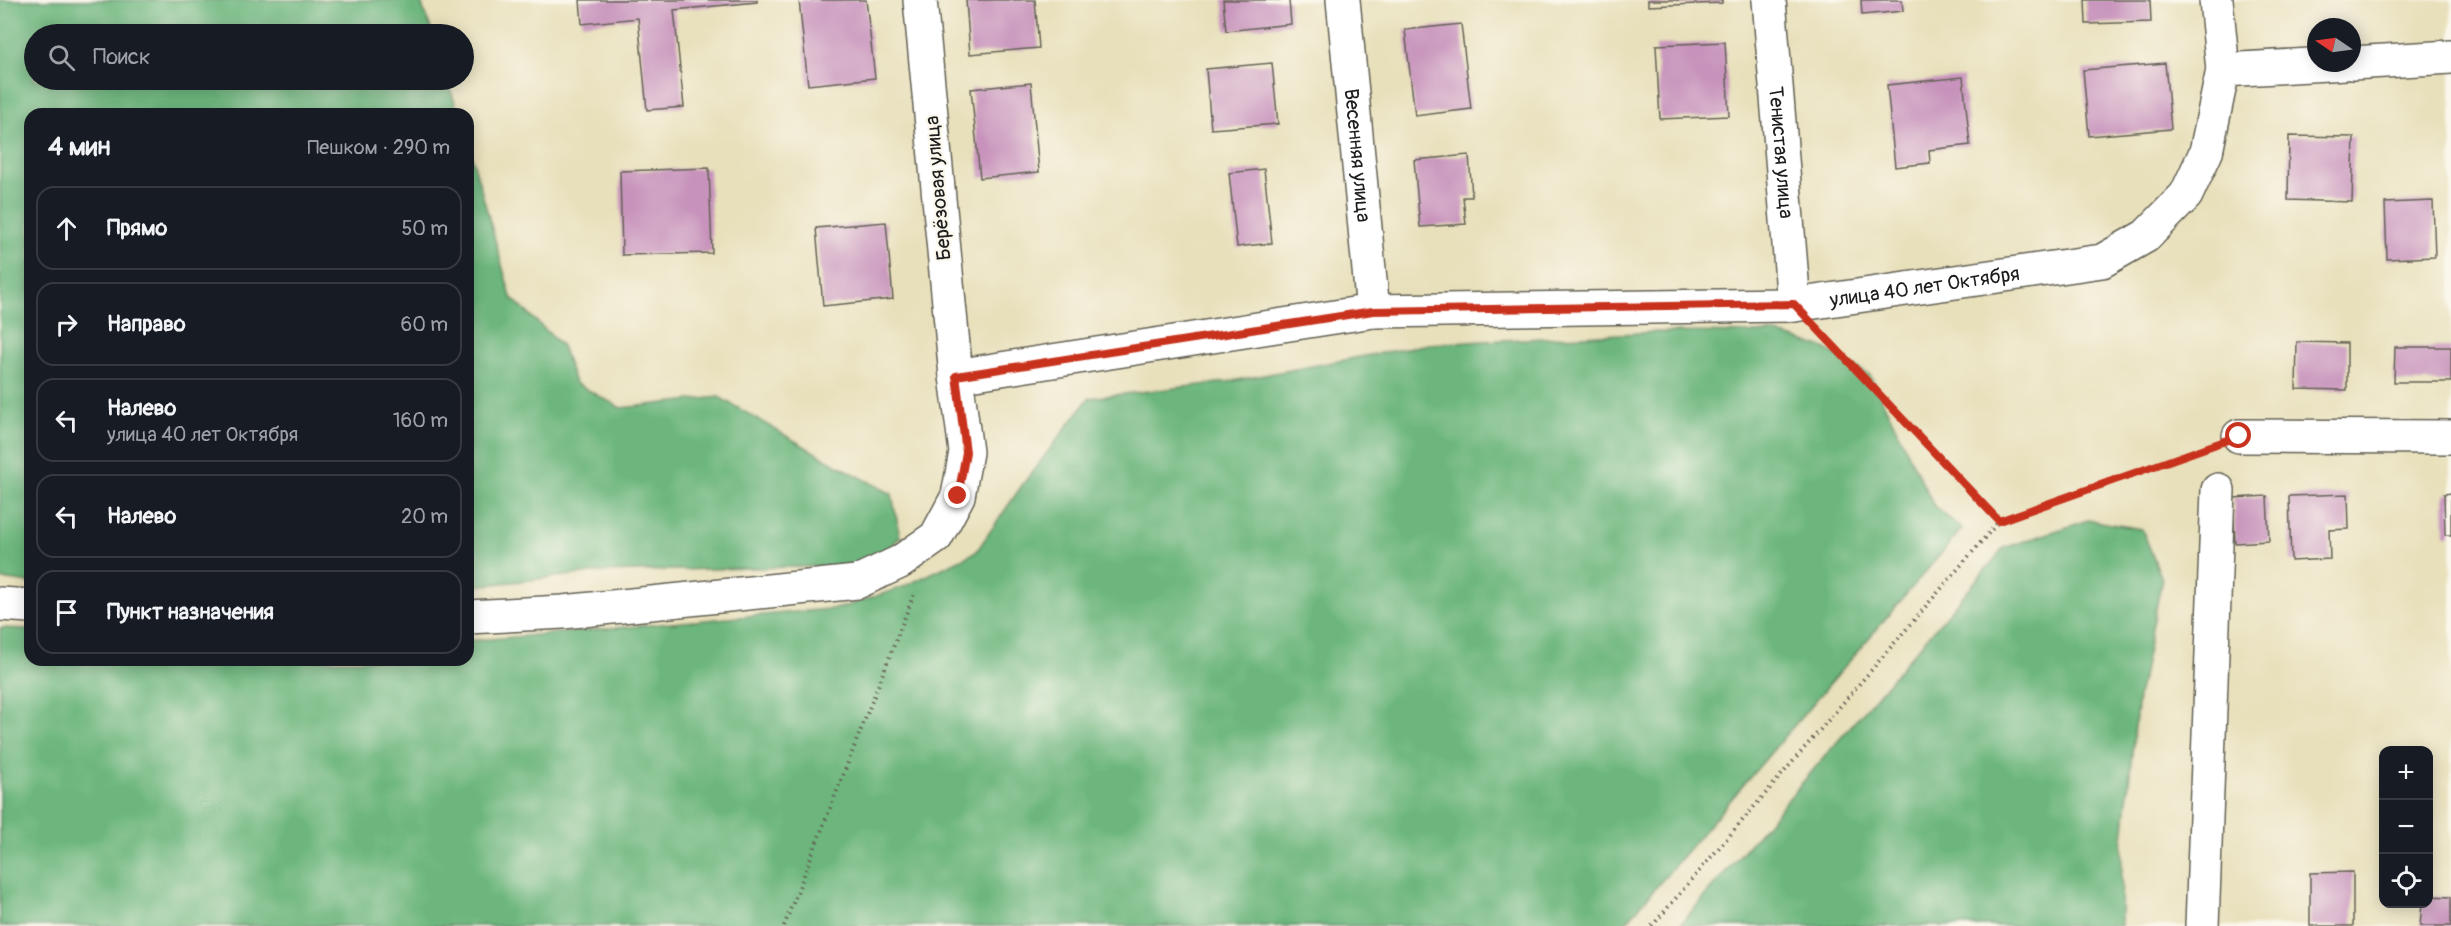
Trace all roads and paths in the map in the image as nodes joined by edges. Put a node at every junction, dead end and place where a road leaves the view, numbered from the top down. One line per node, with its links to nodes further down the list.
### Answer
1 (920, 0): 11 (street, Берёзовая улица)
2 (1343, 0): 10 (street, Весенняя улица)
3 (1769, 0): 9 (street, Тенистая улица)
4 (2216, 0): 8 (street, улица 40 лет Октября)
5 (2451, 57): 6 (street)
6 (2361, 62)
7 (2307, 65): 8 (street)
8 (2223, 70): 9 (street, улица 40 лет Октября)
9 (1794, 304): 10 (street, улица 40 лет Октября); 15 (path)
10 (1373, 311): 11 (street, улица 40 лет Октября)
11 (956, 376): 19 (street, Берёзовая улица)
12 (2239, 436): 13 (street); 15 (path)
13 (2451, 437)
14 (2218, 490): 22 (street)
15 (1999, 521): 21 (path)
16 (914, 593): 20 (path)
17 (0, 604): 18 (street)
18 (24, 606)
19 (474, 617)
20 (784, 926)
21 (1652, 926)
22 (2202, 926)

